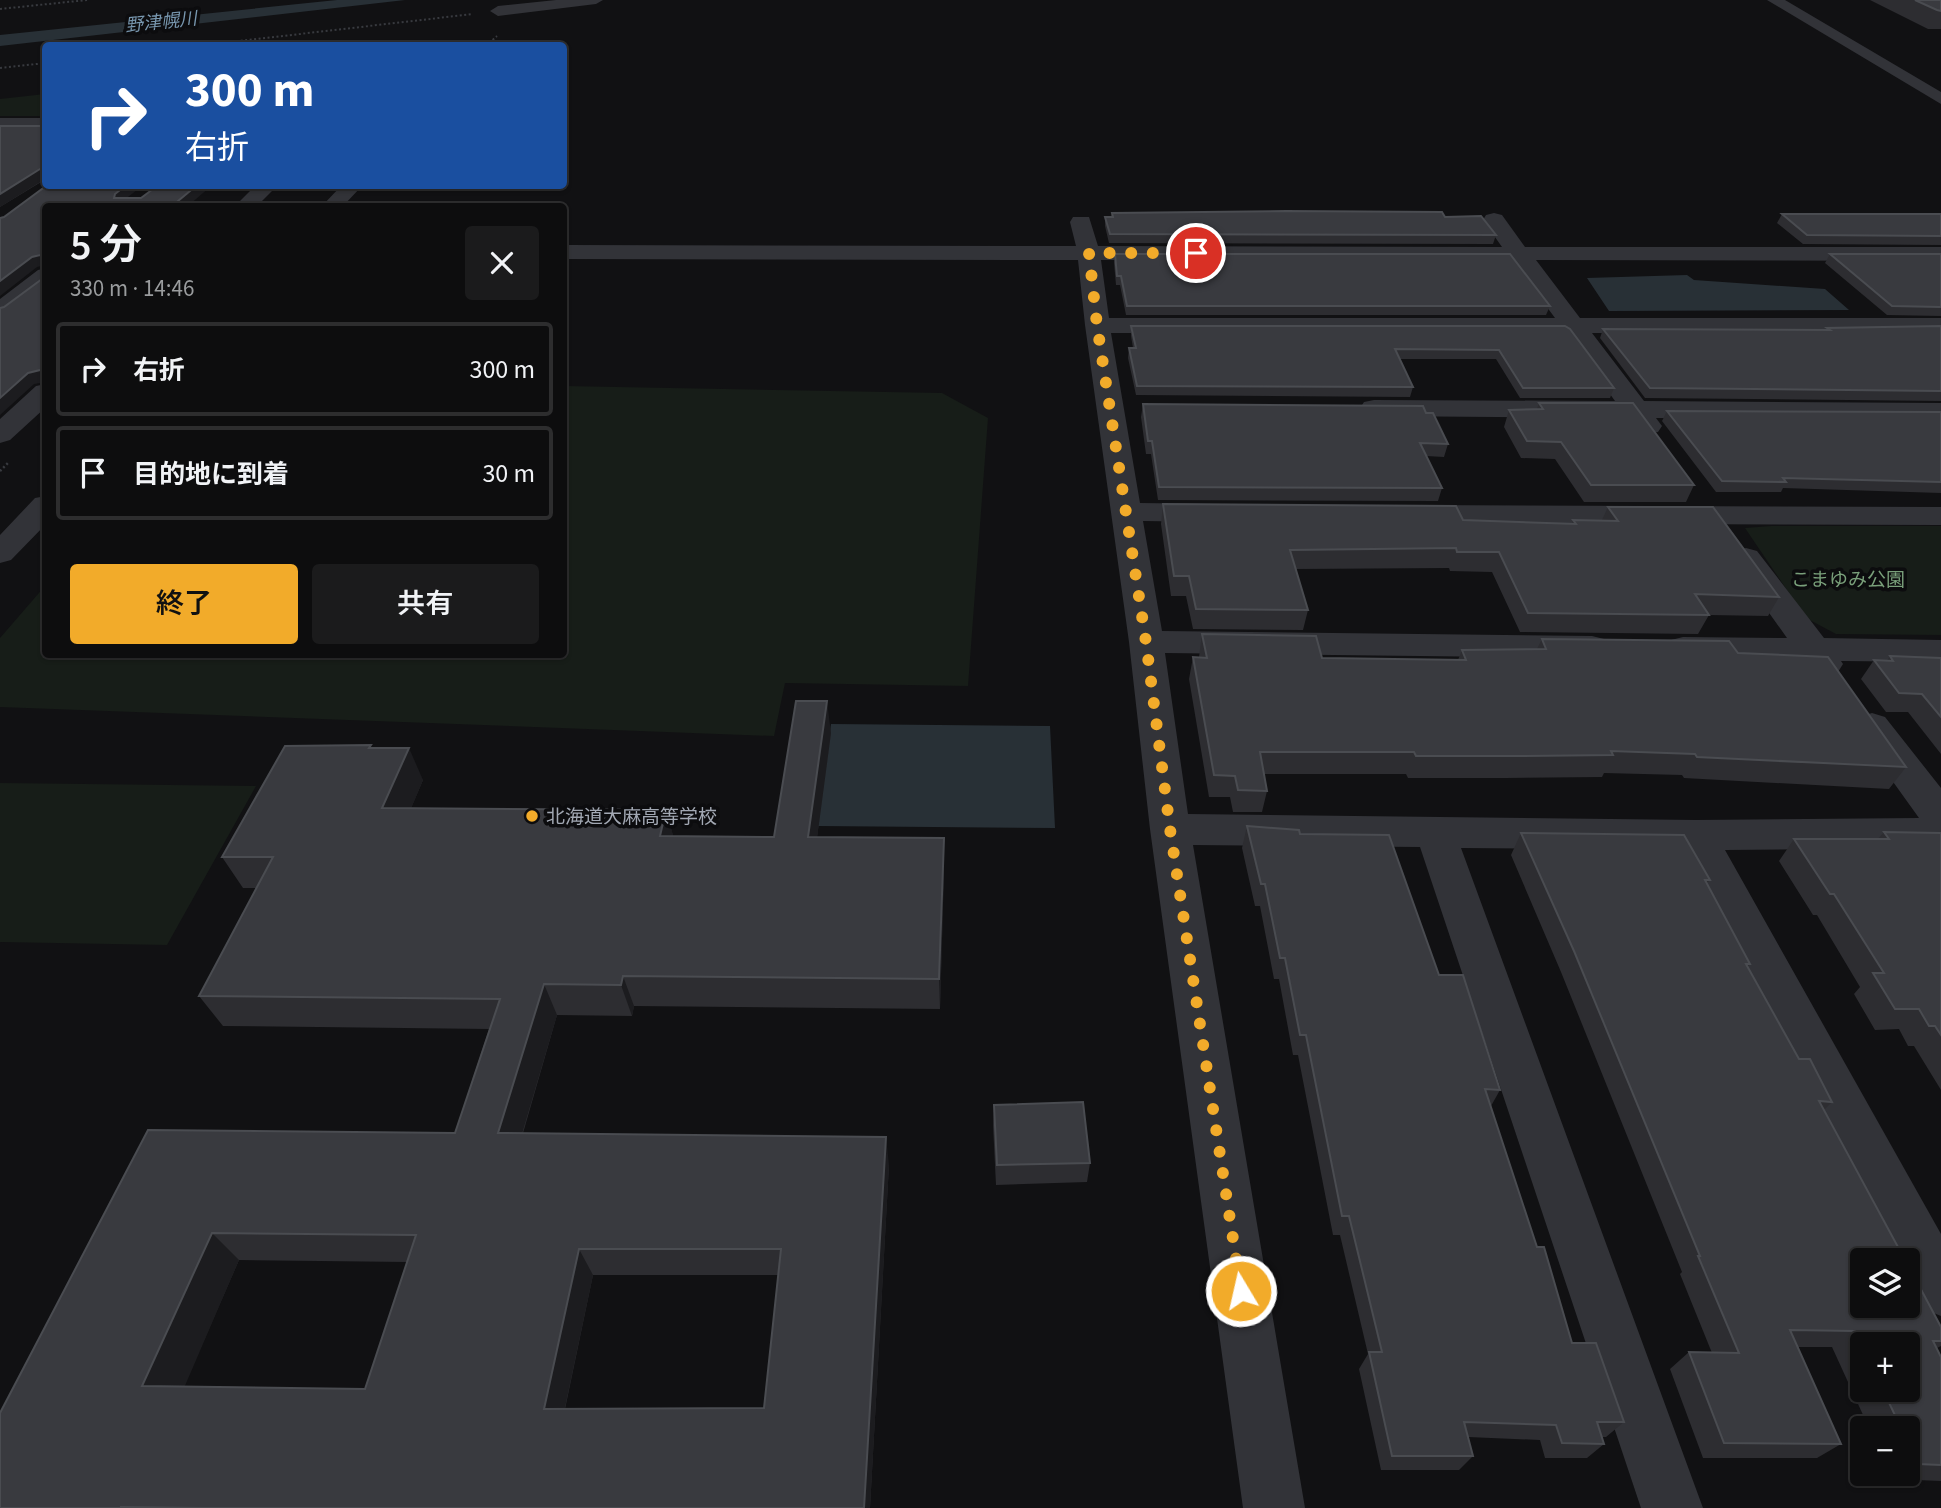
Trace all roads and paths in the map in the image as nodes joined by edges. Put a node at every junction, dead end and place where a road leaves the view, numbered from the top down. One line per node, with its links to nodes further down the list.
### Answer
1 (87, 0): 4 (path)
2 (596, 0): 5 (street)
3 (1774, 0): 9 (street)
4 (0, 9)
5 (498, 11): 6 (path)
6 (231, 42)
7 (42, 63): 8 (path)
8 (0, 68)
9 (1941, 99)
10 (0, 124): 11 (street)
11 (37, 124): 12 (street)
12 (0, 142)
13 (264, 189): 15 (street)
14 (349, 189): 16 (street)
15 (248, 203)
16 (335, 203)
17 (1494, 220): 20 (street)
18 (1085, 237): 19 (street); 20 (street); 25 (street)
19 (567, 253)
20 (1520, 254): 21 (street); 26 (street)
21 (1941, 254)
22 (42, 281): 23 (street); 24 (street)
23 (0, 284)
24 (0, 311)
25 (1097, 325): 26 (street); 36 (street)
26 (1573, 325): 27 (street); 30 (street)
27 (1941, 326)
28 (42, 396): 32 (street)
29 (1345, 408): 30 (street)
30 (1636, 410): 31 (street); 33 (street)
31 (1941, 411)
32 (0, 434)
33 (1668, 452)
34 (1691, 484): 39 (street)
35 (42, 509): 41 (street)
36 (1126, 512): 37 (street); 42 (street)
37 (1249, 513)
38 (1386, 514): 39 (street)
39 (1715, 515): 40 (street); 43 (street)
40 (1941, 516)
41 (0, 553)
42 (1146, 642): 43 (street); 46 (street)
43 (1814, 649): 44 (street); 45 (street)
44 (1941, 651)
45 (1941, 817)
46 (1170, 829): 47 (street); 51 (street)
47 (1436, 832): 49 (street); 52 (street)
48 (1941, 834): 49 (street)
49 (1696, 835): 50 (street)
50 (1941, 1288)
51 (1274, 1508)
52 (1672, 1508)

